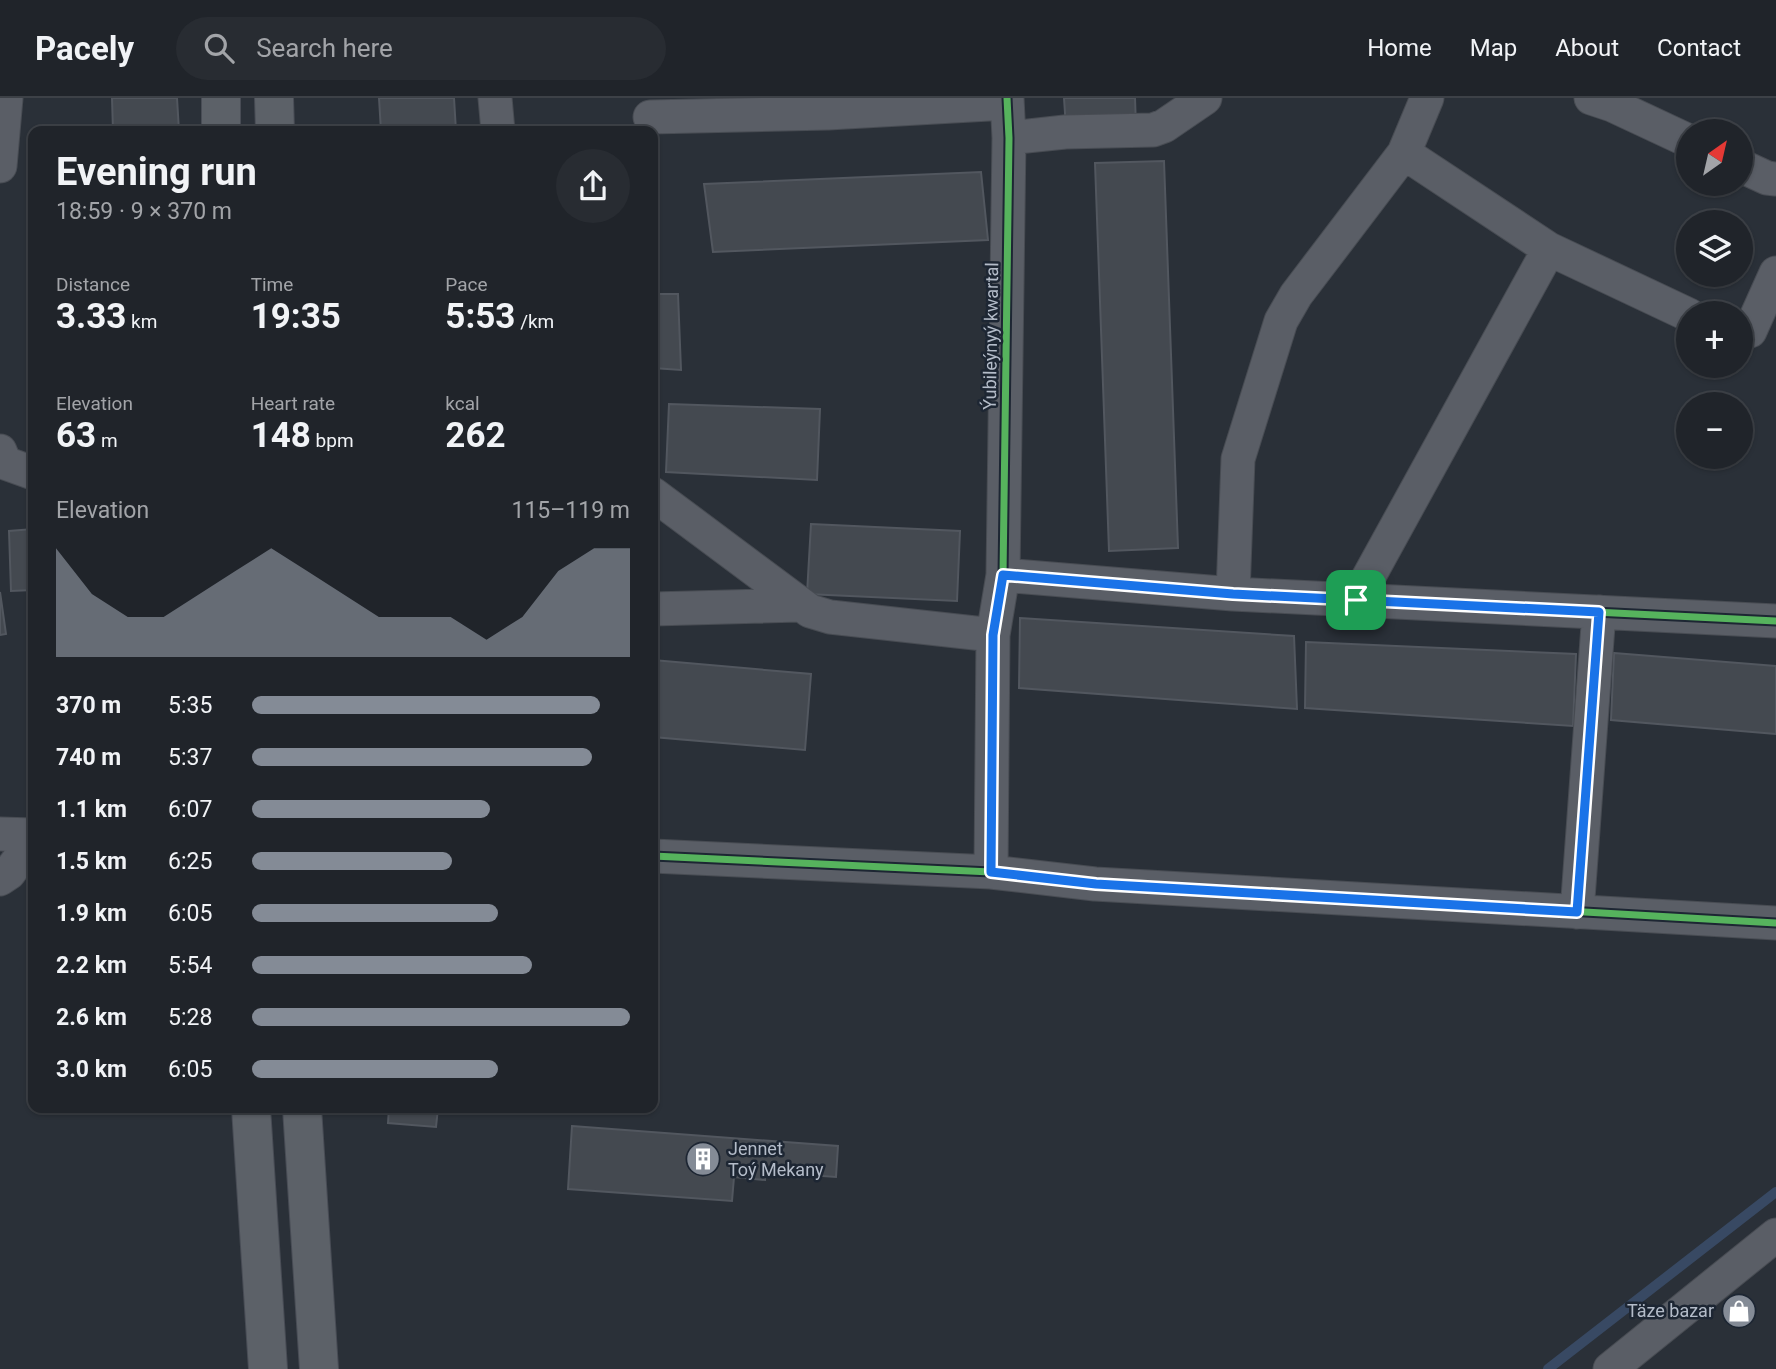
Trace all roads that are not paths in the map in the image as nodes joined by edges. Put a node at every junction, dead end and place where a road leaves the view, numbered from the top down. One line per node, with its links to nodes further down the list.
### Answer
1 (6, 98): 16 (street)
2 (221, 98): 10 (main road)
3 (274, 98): 11 (main road)
4 (495, 98): 12 (street)
5 (1205, 98): 14 (street)
6 (1427, 98): 15 (street)
7 (1591, 98): 13 (street)
8 (1007, 101): 9 (street); 14 (street, Ýubileýnyý kwartal)
9 (648, 115)
10 (221, 126)
11 (275, 126)
12 (498, 126)
13 (1676, 135)
14 (1009, 138): 24 (street, Ýubileýnyý kwartal)
15 (1404, 153): 19 (street); 25 (street)
16 (0, 166)
17 (1754, 172): 18 (street)
18 (1776, 179)
19 (1549, 249): 21 (street); 26 (street)
20 (1776, 273): 22 (street)
21 (1676, 310)
22 (1753, 326)
23 (658, 498): 27 (street)
24 (1003, 575): 25 (street); 31 (street, Ýubileýnyý kwartal)
25 (1233, 594): 26 (street)
26 (1356, 600): 29 (street)
27 (800, 605): 28 (street); 31 (street)
28 (658, 609)
29 (1599, 612): 30 (street); 36 (street)
30 (1776, 621)
31 (993, 635): 34 (street, Ýubileýnyý kwartal)
32 (23, 833): 35 (street)
33 (658, 856): 34 (street)
34 (991, 872): 36 (street)
35 (0, 879)
36 (1577, 912): 37 (street)
37 (1776, 923)
38 (251, 1113): 41 (main road)
39 (302, 1113): 42 (main road)
40 (1776, 1235): 43 (street)
41 (268, 1369)
42 (319, 1369)
43 (1611, 1369)

